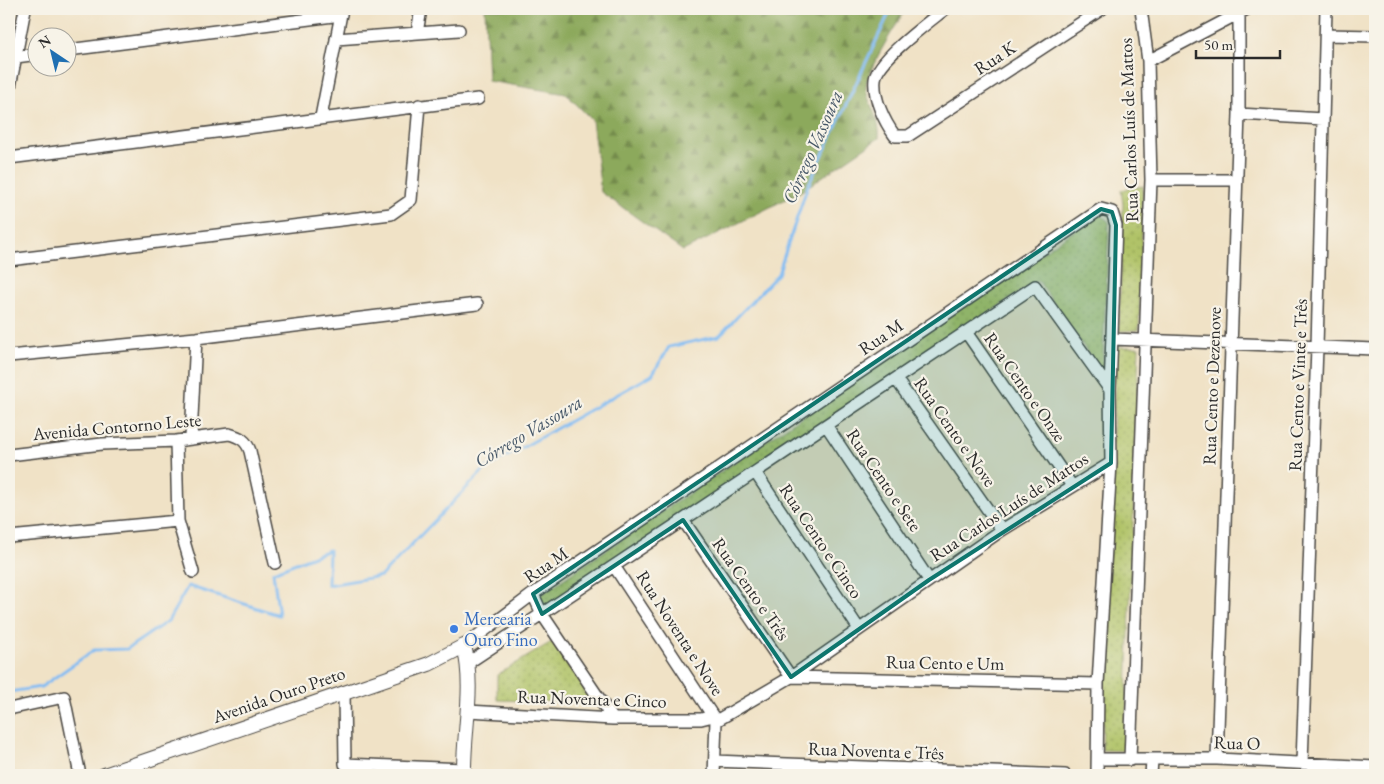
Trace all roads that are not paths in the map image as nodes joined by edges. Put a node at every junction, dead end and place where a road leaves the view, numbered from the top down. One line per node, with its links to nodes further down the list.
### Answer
1 (25, 9): 16 (street)
2 (421, 9): 10 (street)
3 (945, 9): 4 (street, Rua K)
4 (1102, 9)
5 (1141, 9): 17 (street, Rua Carlos Luís de Mattos)
6 (1326, 9): 11 (street, Rua Cento e Vinte e Três)
7 (1243, 11): 17 (street); 21 (street, Rua Cento e Dezenove)
8 (341, 12): 13 (street); 14 (street)
9 (459, 30): 10 (street)
10 (417, 33): 13 (street)
11 (1326, 35): 12 (street); 23 (street, Rua Cento e Vinte e Três)
12 (1375, 36)
13 (336, 39): 22 (street)
14 (78, 49)
15 (28, 55): 16 (street)
16 (16, 56): 18 (street)
17 (1148, 61): 25 (street, Rua Carlos Luís de Mattos)
18 (9, 92)
19 (478, 99): 20 (street)
20 (419, 105): 22 (street); 27 (street)
21 (1238, 114): 23 (street); 26 (street, Rua Cento e Dezenove)
22 (321, 117): 24 (street)
23 (1323, 120): 34 (street, Rua Cento e Vinte e Três)
24 (9, 158)
25 (1151, 180): 26 (street); 32 (street, Rua Carlos Luís de Mattos)
26 (1235, 180): 33 (street, Rua Cento e Dezenove)
27 (9, 260)
28 (476, 304): 30 (street)
29 (966, 332): 37 (street); 38 (street); 45 (street, Rua Cento e Onze)
30 (196, 338): 36 (street); 40 (street)
31 (1112, 339): 32 (street); 38 (street, Rua M); 54 (street, Rua M)
32 (1146, 339): 33 (street); 68 (street, Rua Carlos Luís de Mattos)
33 (1231, 343): 34 (street); 67 (street, Rua Cento e Dezenove)
34 (1317, 347): 35 (street); 71 (street, Rua Cento e Vinte e Três)
35 (1375, 349)
36 (9, 356)
37 (896, 379): 39 (street); 48 (street, Rua Cento e Nove)
38 (1110, 390): 43 (street, Rua M)
39 (826, 425): 44 (street); 53 (street, Rua Cento e Sete)
40 (191, 437): 41 (street, Avenida Contorno Leste); 50 (street, Avenida Contorno Leste)
41 (176, 441): 42 (street, Avenida Contorno Leste); 47 (street)
42 (9, 455)
43 (1111, 464): 45 (street, Rua Carlos Luís de Mattos); 60 (street, Rua Carlos Luís de Mattos)
44 (755, 472): 46 (street); 56 (street, Rua Cento e Cinco)
45 (1072, 486): 48 (street, Rua Carlos Luís de Mattos)
46 (682, 520): 51 (street); 59 (street, Rua Cento e Três)
47 (178, 521): 49 (street); 52 (street)
48 (1002, 530): 53 (street, Rua Carlos Luís de Mattos)
49 (9, 537)
50 (275, 563)
51 (614, 566): 55 (street); 64 (street, Rua Noventa e Nove)
52 (193, 572)
53 (929, 580): 56 (street, Rua Carlos Luís de Mattos)
54 (533, 594): 55 (street); 57 (street, Rua M)
55 (542, 614): 58 (street); 65 (street)
56 (859, 629): 59 (street, Rua Carlos Luís de Mattos)
57 (464, 646): 58 (main road); 61 (main road, Avenida Ouro Preto)
58 (468, 663): 63 (main road)
59 (791, 677): 60 (street, Rua Cento e Um); 64 (street, Rua Carlos Luís de Mattos)
60 (1098, 684): 66 (street, Rua Carlos Luís de Mattos)
61 (344, 692): 73 (street); 75 (main road, Avenida Ouro Preto)
62 (9, 709): 74 (street)
63 (468, 710): 65 (street, Rua Noventa e Cinco); 73 (main road)
64 (715, 718): 65 (street, Rua Noventa e Cinco); 70 (street)
65 (614, 719)
66 (1098, 759): 68 (street, Rua O); 78 (street, Rua Carlos Luís de Mattos)
67 (1217, 759): 69 (street, Rua O); 71 (street, Rua O)
68 (1130, 760): 69 (street, Rua O)
69 (1152, 760): 79 (street)
70 (715, 761): 76 (street); 77 (street, Rua Noventa e Três)
71 (1302, 763): 72 (street, Rua O)
72 (1375, 768)
73 (464, 772)
74 (80, 775)
75 (104, 775)
76 (714, 775)
77 (1066, 775)
78 (1097, 775)
79 (1151, 775)

